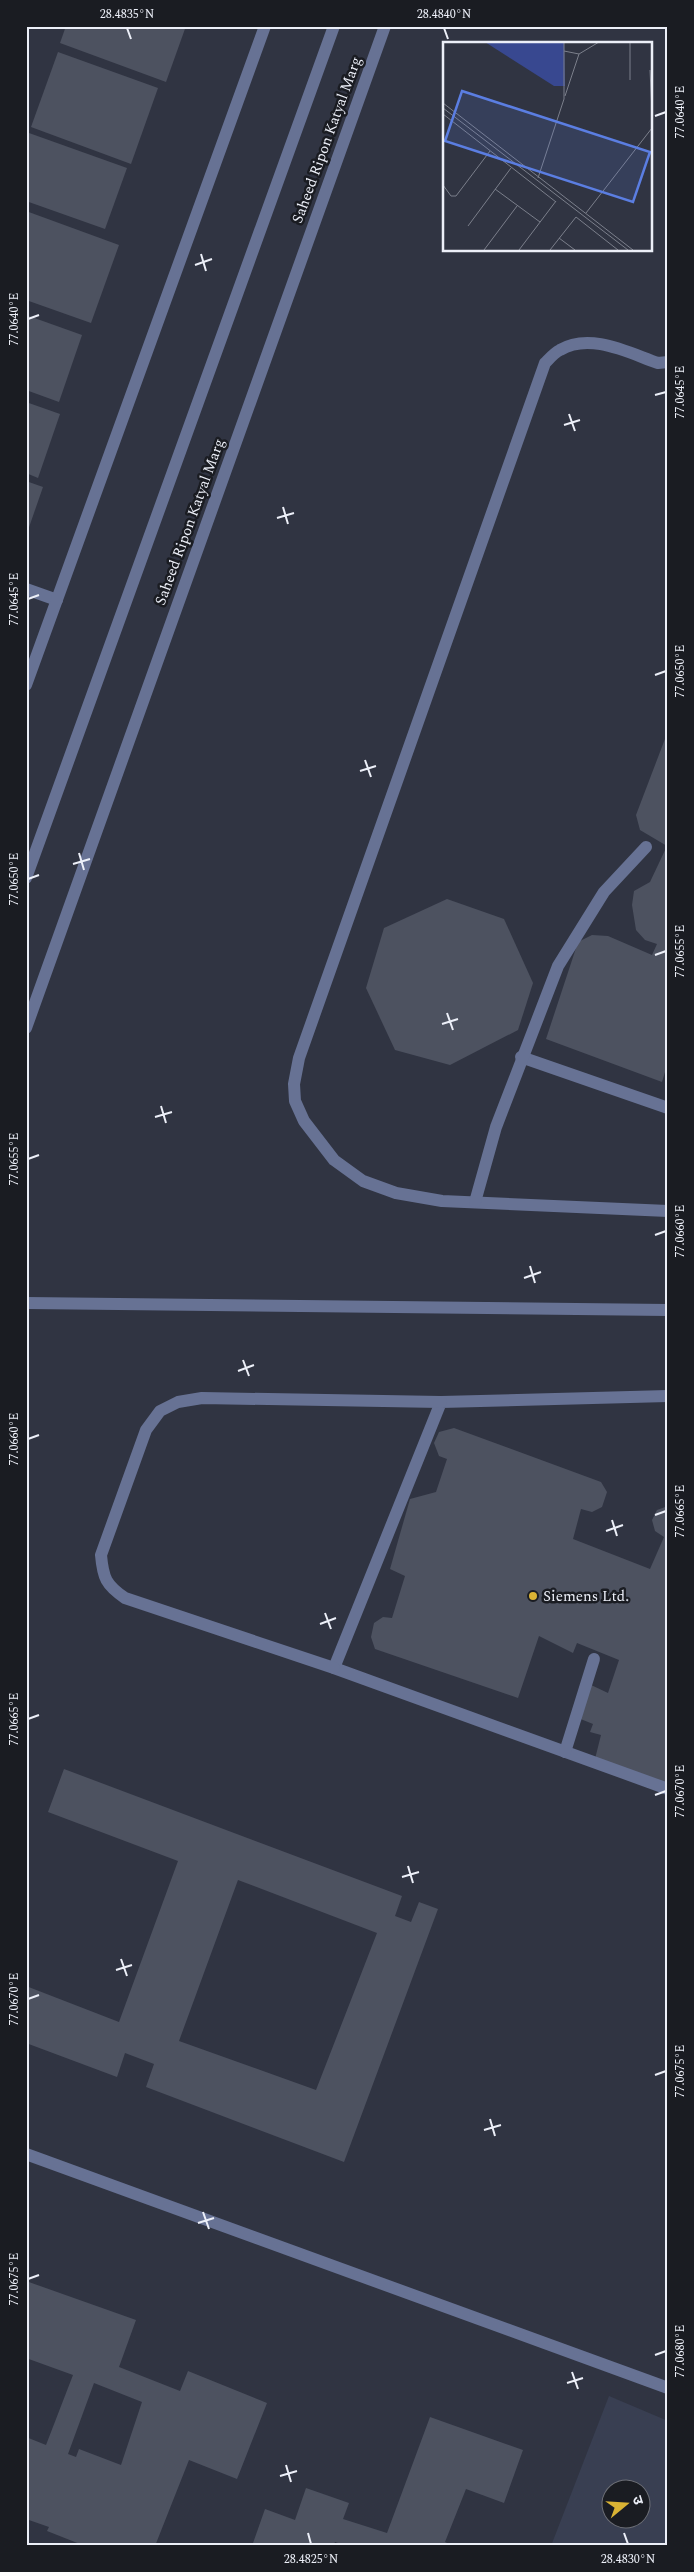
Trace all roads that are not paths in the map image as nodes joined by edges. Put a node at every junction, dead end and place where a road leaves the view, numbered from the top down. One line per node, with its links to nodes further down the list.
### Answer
1 (265, 26): 6 (street)
2 (334, 26): 9 (street)
3 (385, 26): 10 (street, Saheed Ripon Katyal Marg)
4 (668, 362): 13 (street)
5 (26, 589): 6 (street)
6 (57, 600): 7 (street)
7 (26, 685)
8 (646, 847): 11 (street)
9 (26, 878)
10 (26, 1028)
11 (521, 1057): 12 (street); 13 (street)
12 (668, 1108)
13 (475, 1202): 14 (street)
14 (668, 1211)
15 (26, 1303): 16 (street)
16 (668, 1310)
17 (668, 1396): 18 (street)
18 (441, 1402): 20 (street); 20 (street)
19 (594, 1659): 21 (street)
20 (334, 1668): 21 (street)
21 (565, 1752): 22 (street)
22 (668, 1789)
23 (26, 2154): 24 (street)
24 (668, 2388)

